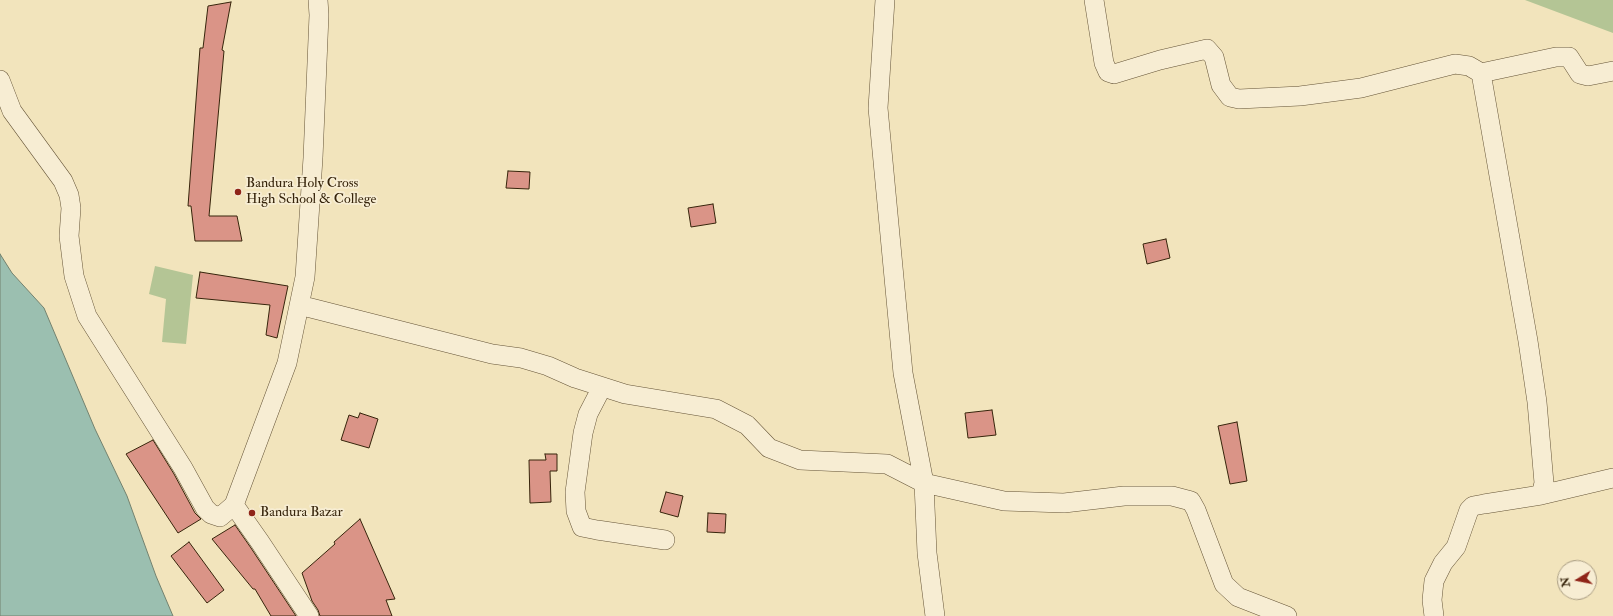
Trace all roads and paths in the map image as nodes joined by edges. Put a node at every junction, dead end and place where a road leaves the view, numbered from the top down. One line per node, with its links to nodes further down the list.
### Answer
1 (318, 0): 7 (street)
2 (885, 0): 10 (street)
3 (1094, 0): 5 (street)
4 (1613, 71): 5 (street)
5 (1481, 73): 11 (street)
6 (0, 80): 12 (street)
7 (299, 305): 8 (street); 12 (street)
8 (602, 387): 10 (street); 13 (street)
9 (1613, 478): 11 (street)
10 (924, 483): 15 (street); 16 (street)
11 (1541, 495): 17 (street)
12 (234, 505): 14 (street)
13 (665, 540)
14 (309, 616)
15 (935, 616)
16 (1287, 616)
17 (1434, 616)

